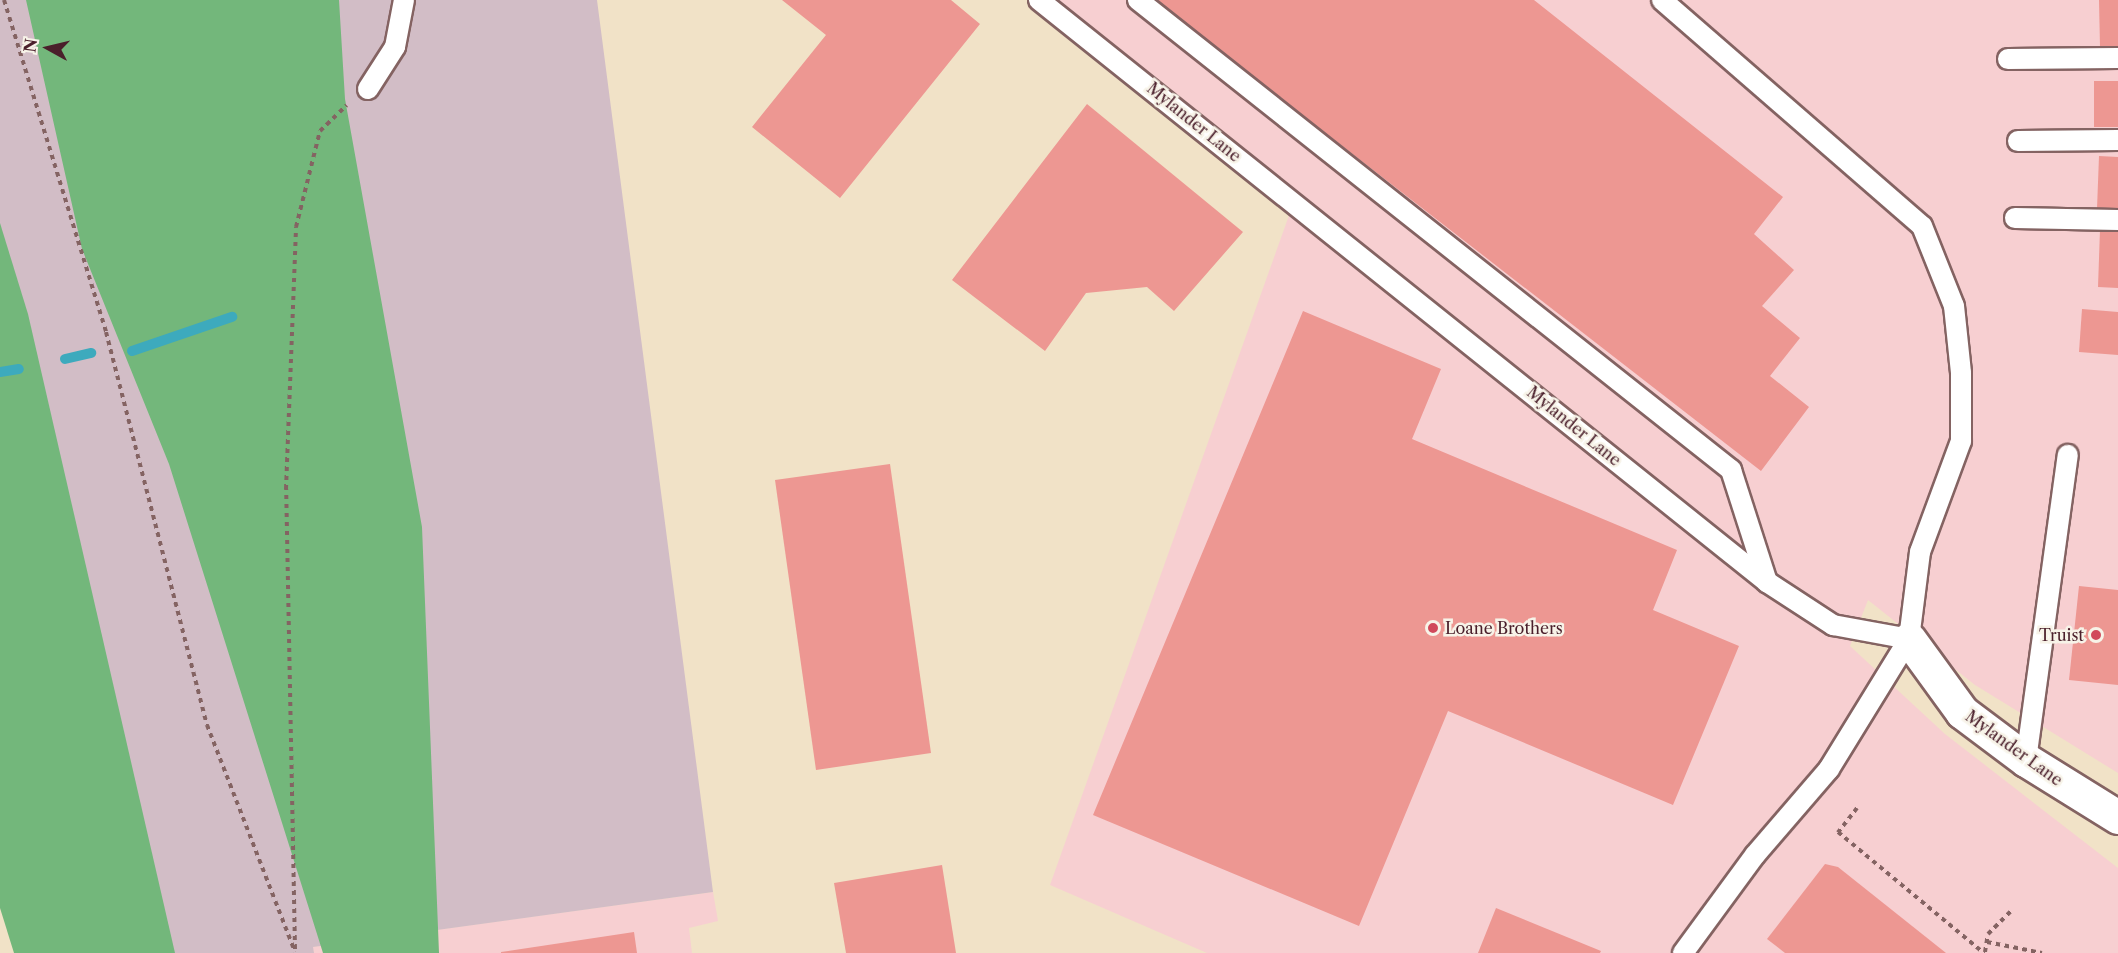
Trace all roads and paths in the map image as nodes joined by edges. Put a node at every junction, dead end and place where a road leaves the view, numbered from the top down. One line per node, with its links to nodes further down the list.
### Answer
1 (4, 0): 22 (path)
2 (404, 0): 8 (lane)
3 (1039, 0): 14 (lane, Mylander Lane)
4 (1138, 0): 14 (lane)
5 (1662, 0): 15 (lane)
6 (2118, 58): 7 (lane)
7 (2008, 59)
8 (368, 89): 22 (path)
9 (2118, 140): 10 (lane)
10 (2018, 141)
11 (2015, 218): 12 (lane)
12 (2118, 219)
13 (2068, 455): 16 (lane)
14 (1767, 582): 15 (lane, Mylander Lane)
15 (1909, 639): 16 (street, Mylander Lane); 23 (lane)
16 (2026, 760): 18 (street, Mylander Lane)
17 (1857, 808): 21 (path)
18 (2118, 817)
19 (2013, 909): 20 (path)
20 (1986, 942): 21 (path); 24 (path)
21 (1984, 952)
22 (295, 953)
23 (1683, 953)
24 (2042, 953)

